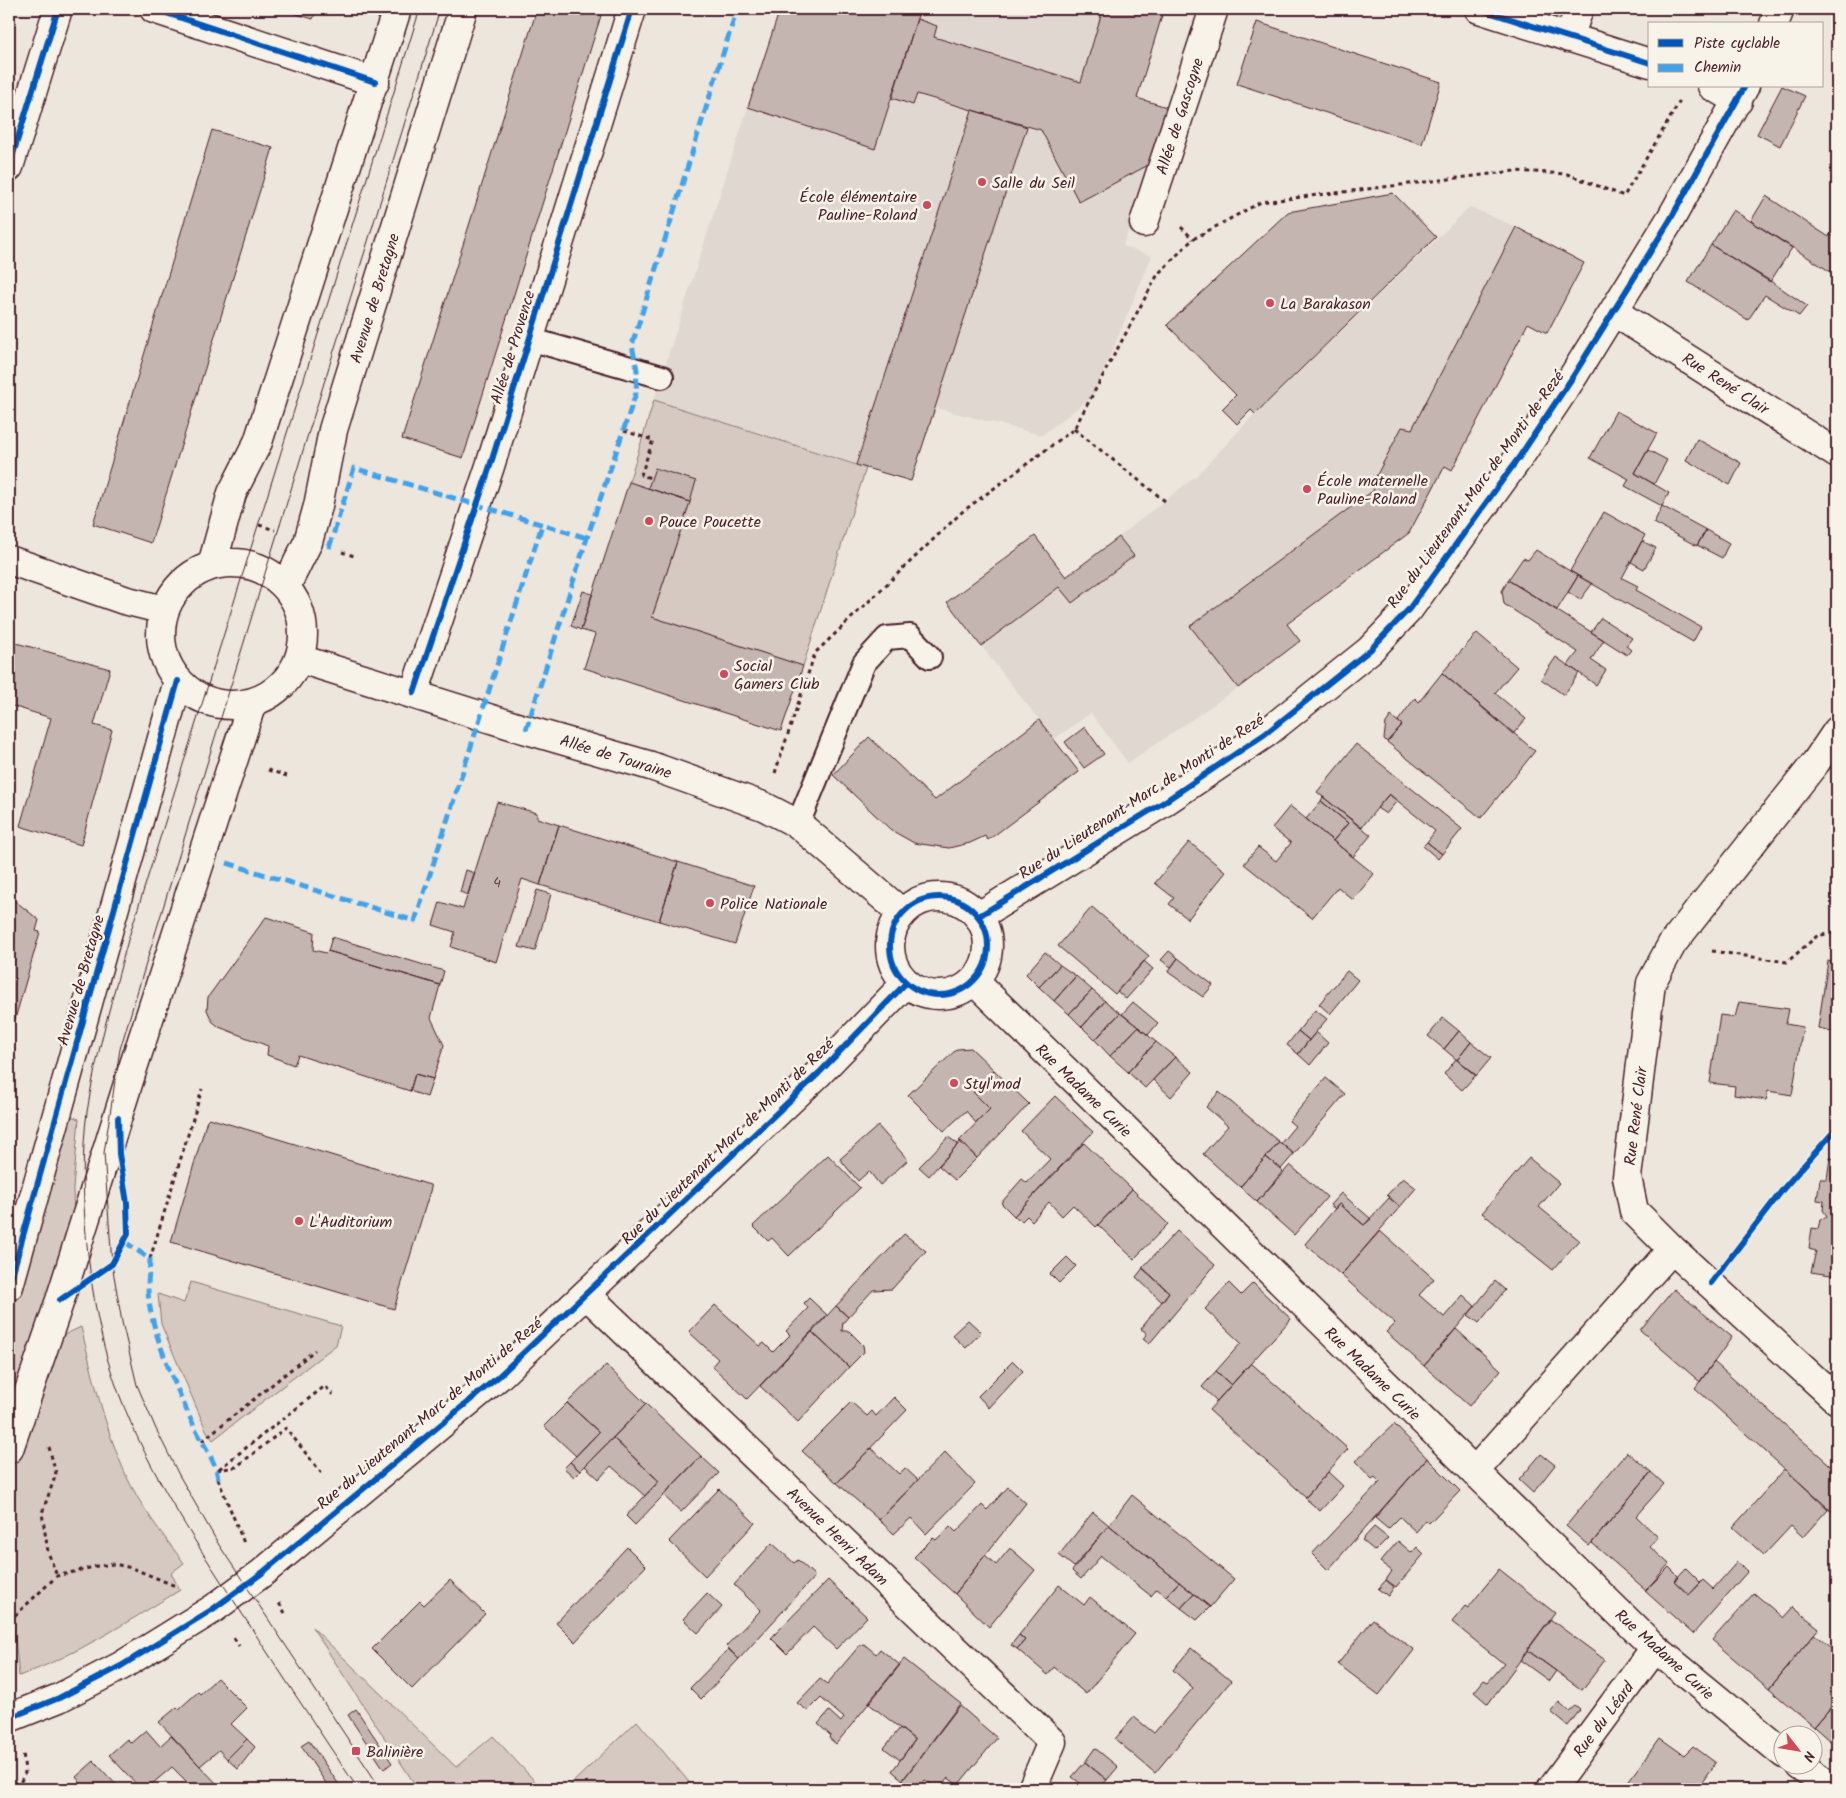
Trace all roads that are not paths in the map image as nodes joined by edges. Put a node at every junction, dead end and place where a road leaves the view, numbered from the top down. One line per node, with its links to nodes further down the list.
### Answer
1 (58, 9): 16 (street)
2 (154, 9): 13 (street)
3 (397, 9): 13 (street)
4 (463, 9): 24 (street, Avenue de Bretagne)
5 (632, 9): 19 (street, Allée de Provence)
6 (1214, 9): 17 (street, Allée de Gascogne)
7 (1479, 9): 11 (street)
8 (1579, 9): 11 (street)
9 (1780, 9): 10 (street)
10 (1775, 22)
11 (1569, 38): 12 (street)
12 (1648, 63)
13 (375, 82): 23 (street)
14 (1719, 88): 15 (street)
15 (1741, 94): 18 (street, Rue du Lieutenant Marc de Monti de Rezé)
16 (9, 167)
17 (1144, 223)
18 (1614, 312): 21 (street, Rue René Clair); 34 (street, Rue du Lieutenant Marc de Monti de Rezé)
19 (529, 339): 20 (lane); 29 (street, Allée de Provence)
20 (662, 377)
21 (1837, 454)
22 (9, 560): 25 (street)
23 (212, 565): 24 (street); 25 (street)
24 (286, 586): 27 (street)
25 (164, 610): 28 (street)
26 (930, 657): 32 (lane)
27 (300, 659): 29 (street, Allée de Touraine); 30 (street)
28 (178, 681): 30 (street); 38 (street, Avenue de Bretagne)
29 (414, 693): 32 (street, Allée de Touraine)
30 (252, 703): 41 (street)
31 (1837, 731): 37 (street, Rue René Clair)
32 (798, 824): 33 (street, Allée de Touraine)
33 (902, 913): 34 (street); 36 (street)
34 (979, 916): 35 (street)
35 (974, 981): 36 (street); 42 (street, Rue Madame Curie)
36 (906, 983): 39 (street, Rue du Lieutenant Marc de Monti de Rezé)
37 (1672, 1249): 40 (street, Rue René Clair); 42 (street)
38 (9, 1286)
39 (587, 1294): 44 (street, Rue du Lieutenant Marc de Monti de Rezé); 47 (street, Avenue Henri Adam)
40 (1837, 1400)
41 (9, 1450)
42 (1474, 1472): 43 (street, Rue Madame Curie)
43 (1656, 1648): 45 (street, Rue Madame Curie); 48 (street, Rue du Léard)
44 (9, 1718)
45 (1774, 1746)
46 (1814, 1776): 49 (street)
47 (1032, 1789)
48 (1551, 1789)
49 (1833, 1789)

